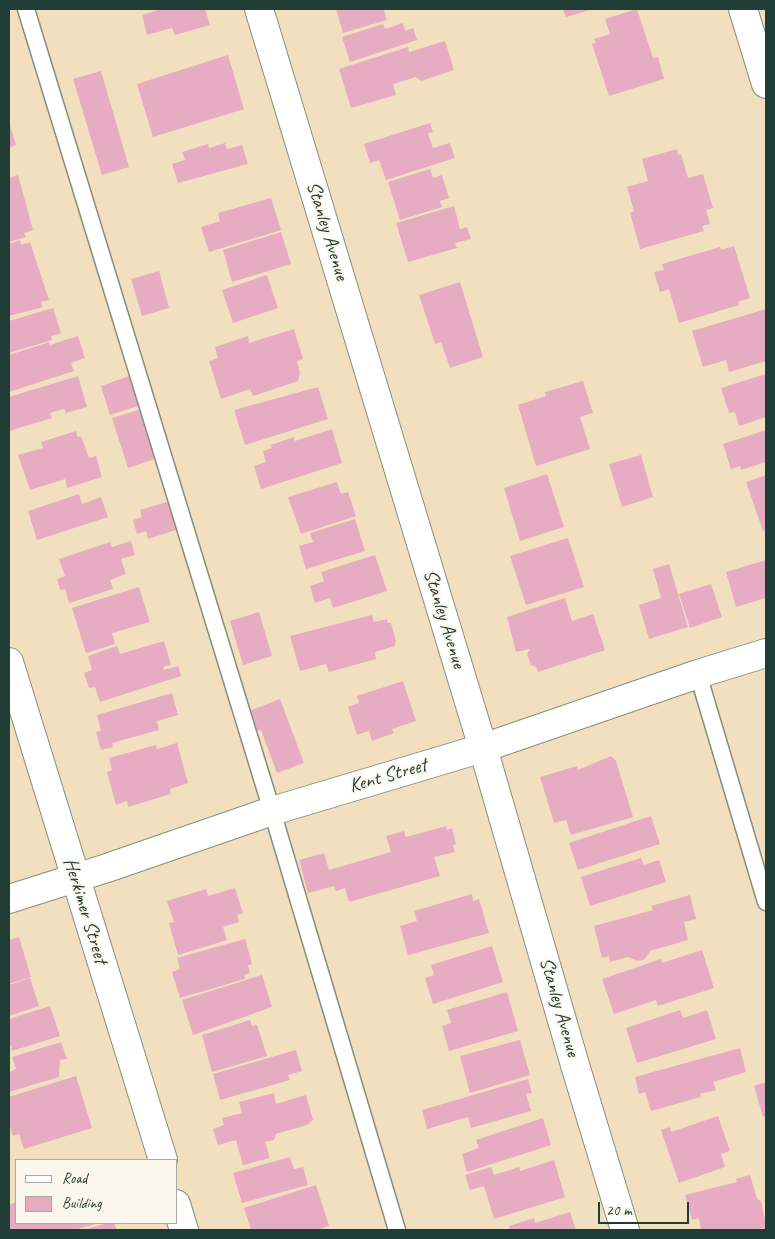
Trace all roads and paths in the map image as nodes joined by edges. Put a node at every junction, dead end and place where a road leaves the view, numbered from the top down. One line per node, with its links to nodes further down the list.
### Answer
1 (26, 9): 9 (lane)
2 (259, 9): 8 (street, Stanley Avenue)
3 (743, 9): 4 (street)
4 (766, 84)
5 (766, 653): 7 (street, Kent Street)
6 (9, 662): 10 (street, Herkimer Street)
7 (698, 674): 8 (street, Kent Street); 12 (lane)
8 (483, 748): 9 (street, Kent Street); 17 (street, Stanley Avenue)
9 (272, 811): 10 (street, Kent Street); 16 (lane)
10 (75, 878): 11 (street, Kent Street); 13 (street, Herkimer Street)
11 (9, 899)
12 (766, 902)
13 (163, 1159)
14 (178, 1210): 15 (street)
15 (184, 1230)
16 (397, 1230)
17 (625, 1230)

